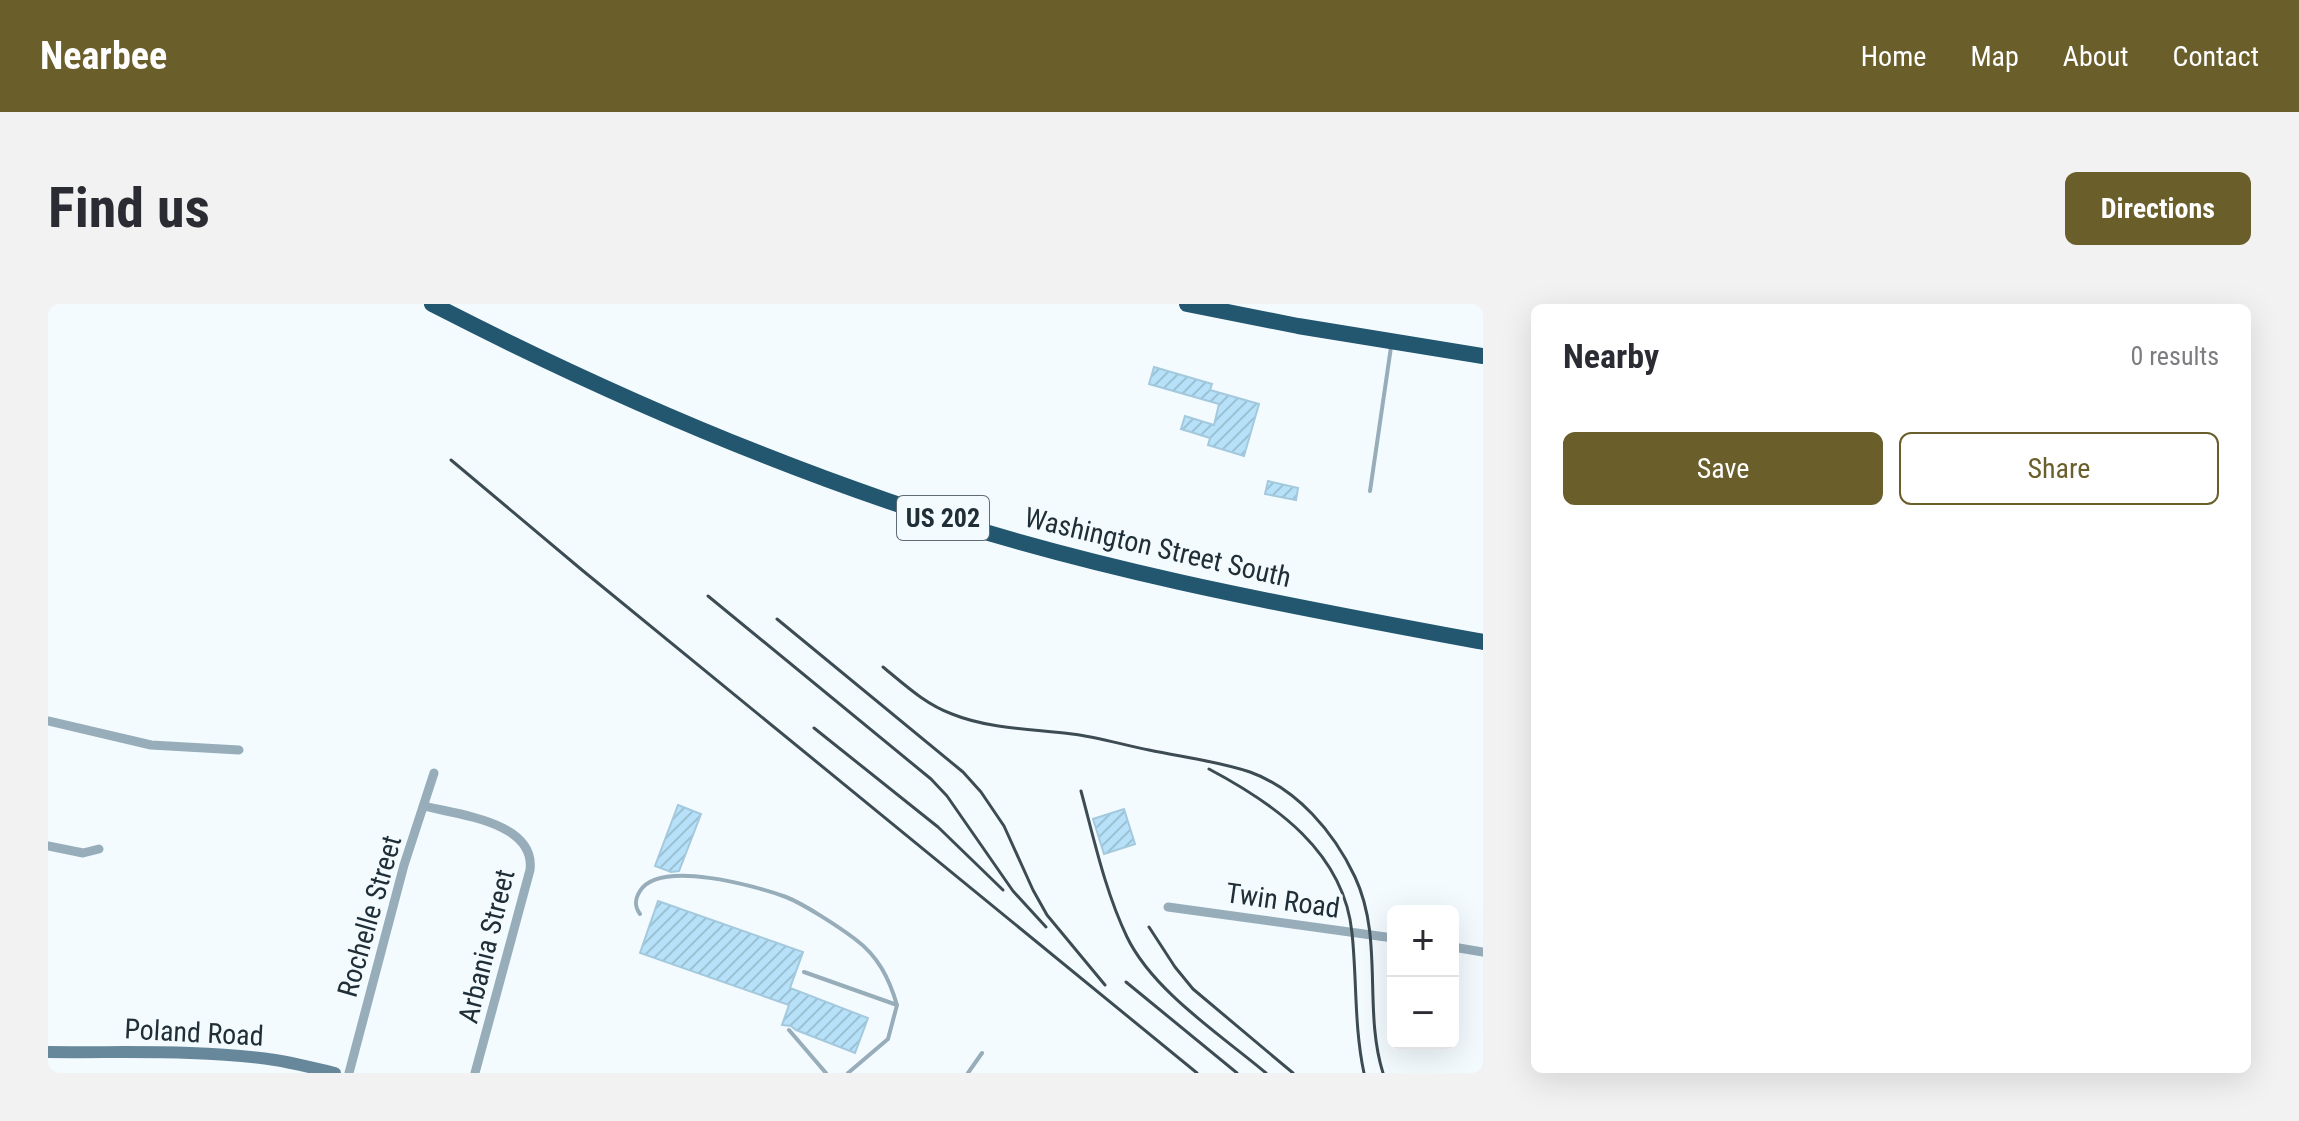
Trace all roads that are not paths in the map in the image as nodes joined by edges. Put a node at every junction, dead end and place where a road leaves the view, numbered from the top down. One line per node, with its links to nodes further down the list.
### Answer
1 (432, 304): 6 (highway, Washington Street South / US 202)
2 (1187, 304): 3 (highway)
3 (1392, 341): 4 (highway); 5 (lane)
4 (1483, 356)
5 (1370, 491)
6 (1483, 642)
7 (48, 721): 8 (street)
8 (239, 750)
9 (434, 773): 10 (street, Rochelle Street)
10 (424, 806): 24 (street, Rochelle Street); 25 (street, Arbania Street)
11 (48, 846): 12 (street)
12 (99, 849)
13 (1168, 907): 15 (street, Twin Road)
14 (640, 914): 19 (lane)
15 (1387, 937)
16 (1459, 948): 17 (street)
17 (1483, 952)
18 (804, 972): 19 (lane)
19 (897, 1005): 27 (lane)
20 (789, 1030): 26 (lane)
21 (48, 1052): 23 (street, Poland Road)
22 (982, 1053): 28 (lane)
23 (335, 1073)
24 (349, 1073)
25 (475, 1073)
26 (826, 1073)
27 (848, 1073)
28 (968, 1073)

